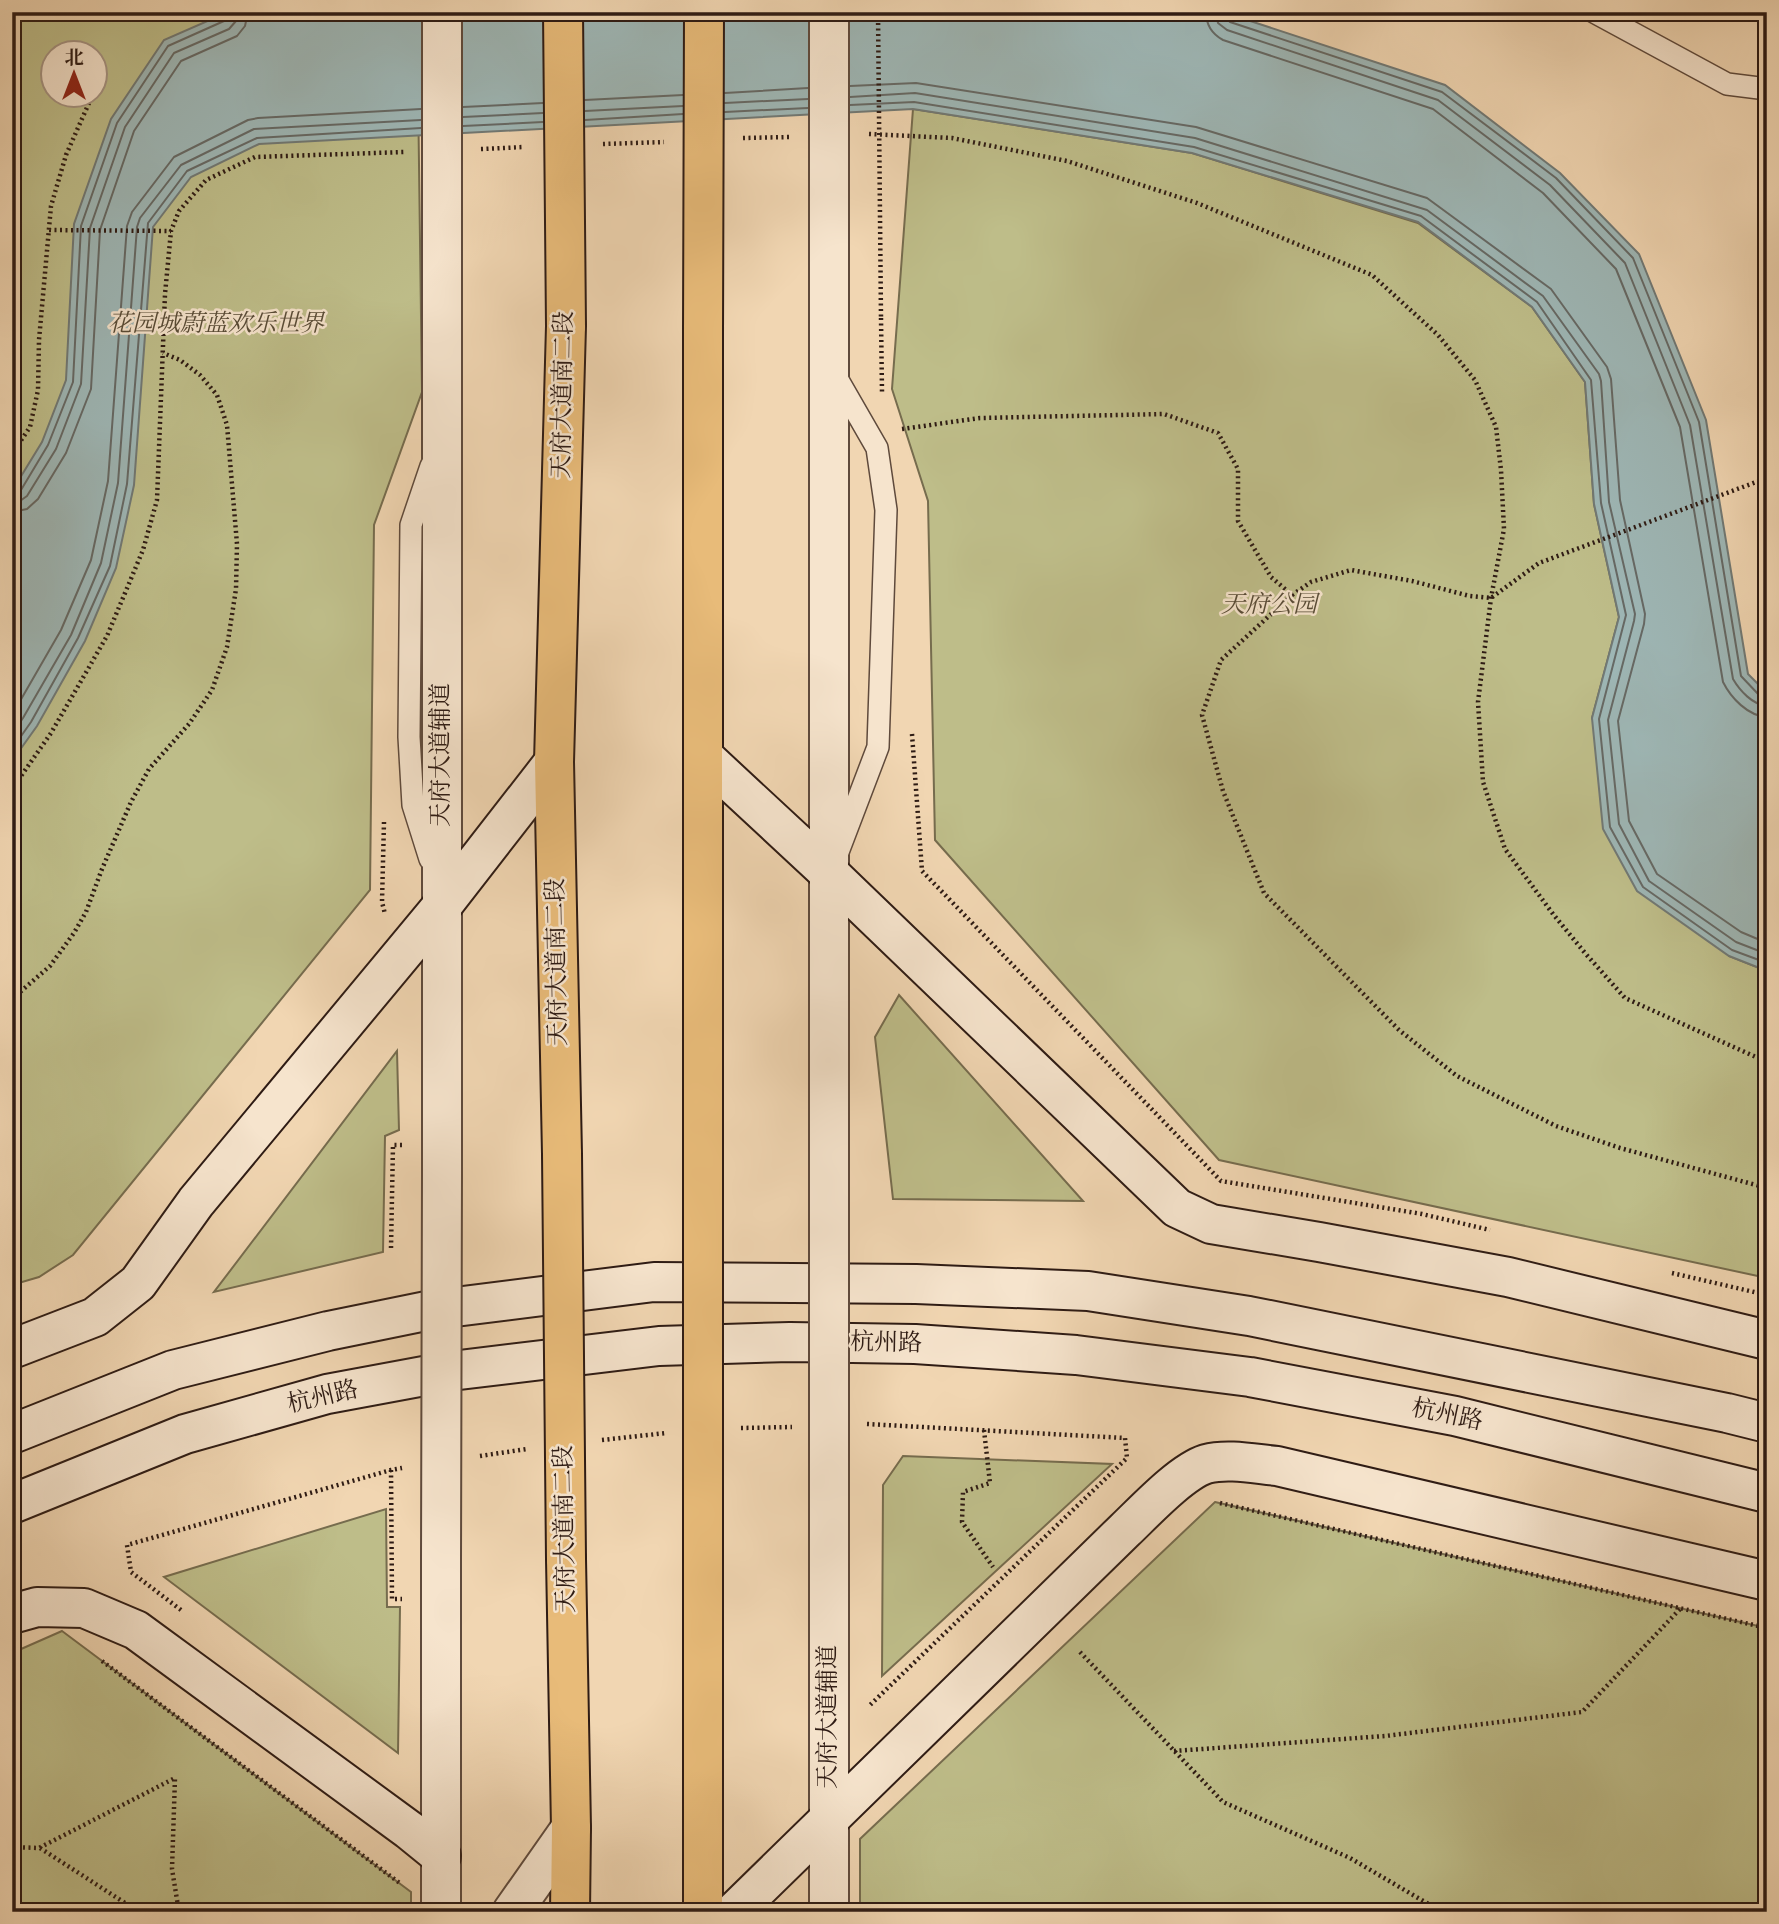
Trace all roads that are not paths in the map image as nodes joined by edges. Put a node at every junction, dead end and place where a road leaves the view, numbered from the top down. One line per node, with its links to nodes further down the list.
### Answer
1 (442, 12): 11 (main road, 天府大道辅道, bridge)
2 (563, 12): 9 (highway, 天府大道南二段, bridge)
3 (704, 12): 8 (highway, bridge)
4 (829, 12): 7 (main road, bridge)
5 (1594, 12): 6 (lane)
6 (1767, 89)
7 (829, 350): 10 (main road); 10 (lane)
8 (703, 756): 10 (main road); 26 (highway, bridge)
9 (554, 762): 11 (main road); 21 (highway, 天府大道南二段, bridge)
10 (829, 873): 12 (main road); 20 (main road, 天府大道辅道, bridge)
11 (442, 906): 13 (main road); 22 (main road, 天府大道辅道, bridge)
12 (1767, 1340)
13 (12, 1349)
14 (1767, 1423): 15 (main road)
15 (12, 1434)
16 (1767, 1493): 17 (main road, 杭州路)
17 (12, 1504)
18 (1767, 1581): 20 (main road)
19 (12, 1614): 22 (main road)
20 (829, 1817): 27 (main road); 28 (main road, 天府大道辅道)
21 (571, 1828): 24 (main road); 25 (highway, 天府大道南二段)
22 (442, 1856): 23 (main road)
23 (426, 1902)
24 (512, 1912)
25 (570, 1912)
26 (703, 1912)
27 (734, 1912)
28 (829, 1912)

